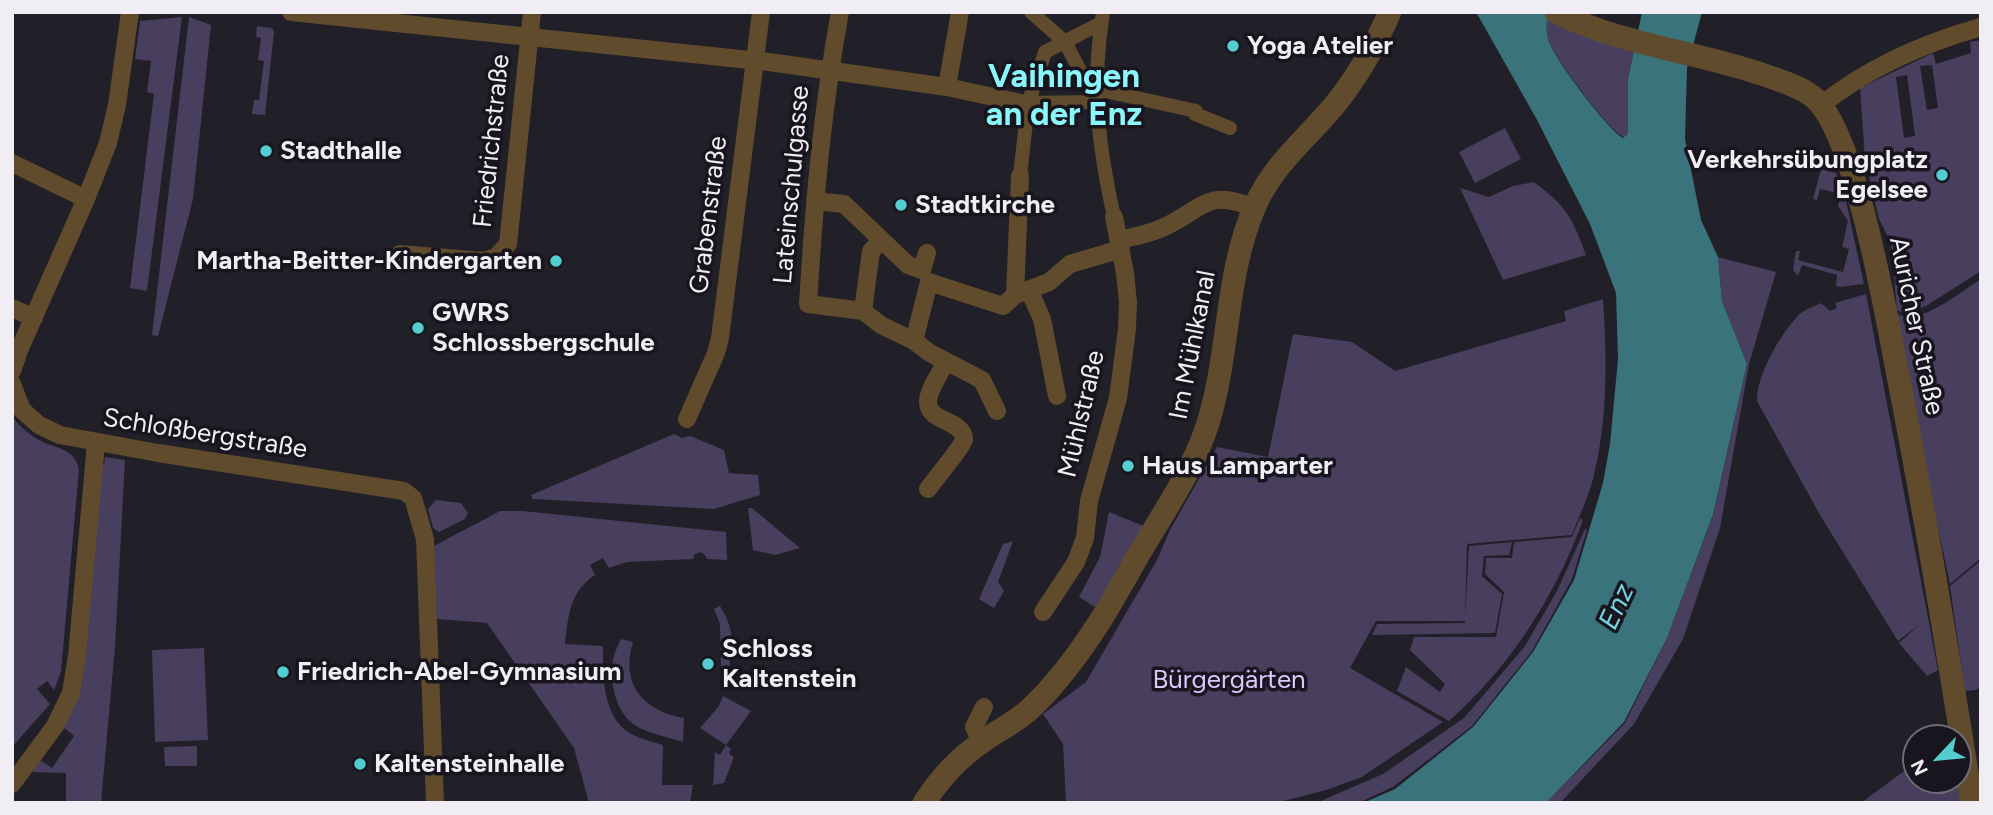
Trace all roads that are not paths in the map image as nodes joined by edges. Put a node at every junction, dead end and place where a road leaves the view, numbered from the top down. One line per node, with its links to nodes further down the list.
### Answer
1 (130, 12): 24 (street)
2 (291, 12): 12 (street)
3 (532, 12): 12 (street, Friedrichstraße)
4 (761, 12): 14 (street, Grabenstraße)
5 (840, 12): 15 (street, Lateinschulgasse)
6 (960, 12): 16 (street)
7 (1031, 12): 13 (street)
8 (1391, 12): 23 (street, Im Mühlkanal)
9 (1556, 12): 19 (street, Auricher Straße)
10 (1102, 18): 13 (street); 17 (street)
11 (1981, 27): 19 (street)
12 (529, 38): 14 (street); 29 (street, Friedrichstraße)
13 (1065, 41): 17 (street); 18 (street)
14 (755, 60): 15 (street); 41 (street, Grabenstraße)
15 (829, 70): 16 (street); 25 (street, Lateinschulgasse)
16 (947, 87): 18 (street)
17 (1100, 94): 18 (street); 20 (street); 26 (street)
18 (1025, 103): 22 (street)
19 (1820, 106): 50 (street, Auricher Straße)
20 (1230, 128)
21 (12, 163): 24 (street)
22 (1020, 176): 31 (street)
23 (1265, 198): 28 (street); 46 (street, Im Mühlkanal)
24 (86, 199): 34 (street)
25 (815, 201): 27 (street); 33 (street, Lateinschulgasse)
26 (1114, 217): 28 (street, Mühlstraße)
27 (881, 241): 30 (street); 33 (street)
28 (1120, 245): 31 (street); 44 (street, Mühlstraße)
29 (400, 254)
30 (926, 268): 31 (street); 35 (street)
31 (1016, 297): 39 (street)
32 (12, 308): 34 (street)
33 (863, 311): 35 (street)
34 (34, 318): 37 (street)
35 (914, 341): 36 (street)
36 (946, 361): 40 (street); 43 (street)
37 (12, 371)
38 (12, 384): 42 (street, Schloßbergstraße)
39 (1057, 396)
40 (997, 411)
41 (687, 419)
42 (102, 444): 47 (street); 48 (street, Schloßbergstraße)
43 (928, 489)
44 (1043, 611)
45 (984, 706): 46 (street)
46 (981, 742): 49 (street, Im Mühlkanal)
47 (12, 784)
48 (435, 803)
49 (924, 803)
50 (1972, 803)

